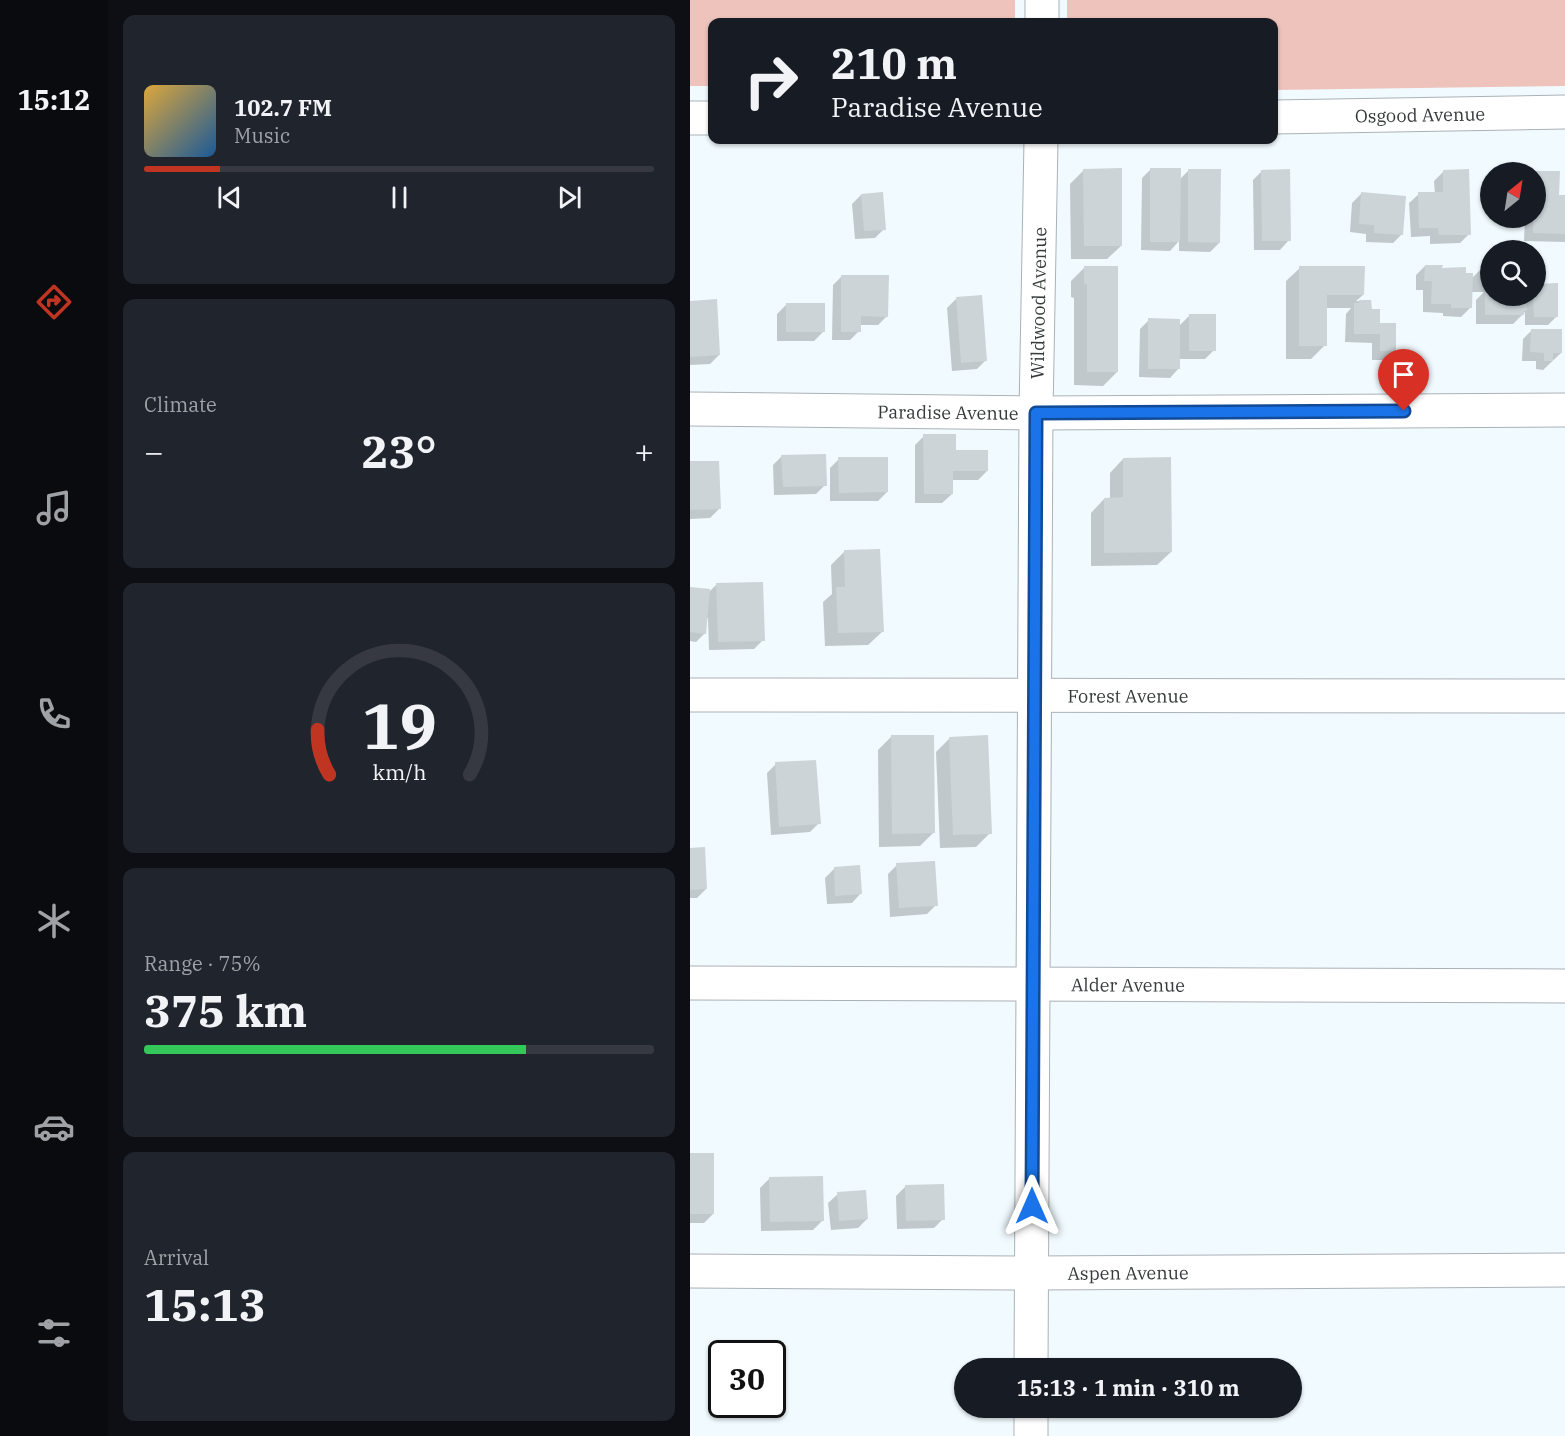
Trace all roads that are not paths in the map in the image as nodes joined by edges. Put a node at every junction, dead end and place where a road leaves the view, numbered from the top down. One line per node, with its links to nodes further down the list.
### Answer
1 (1042, 0): 2 (street)
2 (1042, 18)
3 (1565, 112): 4 (street, Osgood Avenue)
4 (1278, 117)
5 (690, 118): 6 (street)
6 (708, 118)
7 (1041, 144): 10 (street, Wildwood Avenue)
8 (690, 409): 10 (street, Paradise Avenue)
9 (1565, 410): 10 (street, Paradise Avenue)
10 (1036, 413): 12 (street, Wildwood Avenue)
11 (690, 695): 12 (street, Forest Avenue)
12 (1034, 696): 13 (street, Forest Avenue); 15 (street, Wildwood Avenue)
13 (1565, 696)
14 (690, 983): 15 (street, Alder Avenue)
15 (1033, 983): 16 (street, Alder Avenue); 19 (street, Wildwood Avenue)
16 (1565, 986)
17 (1565, 1270): 19 (street, Aspen Avenue)
18 (690, 1271): 19 (street, Aspen Avenue)
19 (1031, 1273): 20 (street, Wildwood Avenue)
20 (1031, 1358)
21 (1031, 1418): 22 (street)
22 (1031, 1436)

